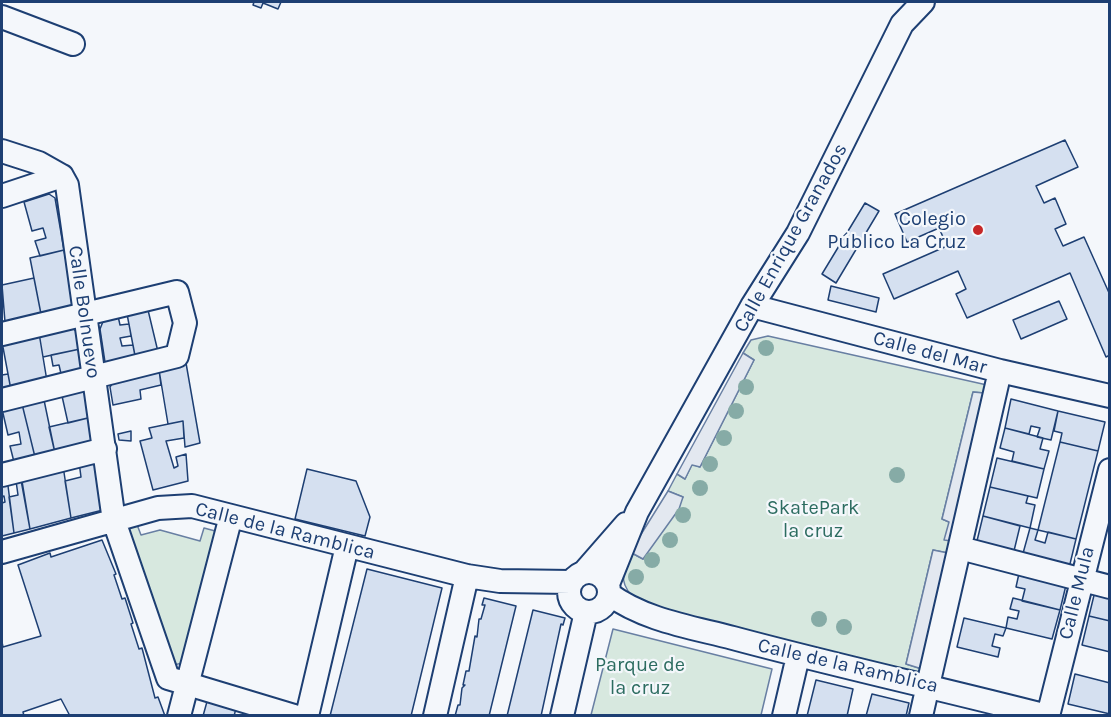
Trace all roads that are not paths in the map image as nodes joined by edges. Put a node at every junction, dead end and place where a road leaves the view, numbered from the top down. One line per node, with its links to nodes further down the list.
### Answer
1 (923, 2): 7 (street, Calle Enrique Granados)
2 (2, 17): 3 (street)
3 (73, 44)
4 (2, 151): 5 (street)
5 (62, 176): 6 (street); 8 (street, Calle Bolnuevo)
6 (2, 196)
7 (752, 306): 10 (street, Calle del Mar); 17 (street, Calle Enrique Granados)
8 (86, 316): 9 (street); 11 (street, Calle Bolnuevo); 11 (street)
9 (2, 334)
10 (1000, 372): 12 (street, Calle del Mar); 21 (street)
11 (93, 378): 13 (street); 14 (street, Calle Bolnuevo)
12 (1110, 396)
13 (2, 400)
14 (105, 449): 16 (street); 19 (street, Calle Bolnuevo)
15 (1110, 470): 25 (street, Calle Mula)
16 (2, 475)
17 (637, 512): 24 (street, Calle Enrique Granados); 28 (street, Calle Enrique Granados)
18 (231, 516): 19 (street, Calle de la Ramblica); 20 (street, Calle de la Ramblica); 30 (street)
19 (114, 521): 22 (street, Calle de la Ramblica); 30 (street, Calle Bolnuevo)
20 (347, 546): 23 (street, Calle de la Ramblica); 34 (street)
21 (960, 548): 25 (street); 31 (street)
22 (2, 552)
23 (467, 576): 26 (street, Calle de la Ramblica); 35 (street)
24 (578, 577): 26 (street, Calle de la Ramblica); 28 (street); 28 (street)
25 (1080, 579): 27 (street); 39 (street, Calle Mula)
26 (500, 581): 28 (street, Calle de la Ramblica)
27 (1110, 587)
28 (595, 601): 29 (street, Calle de la Ramblica); 36 (street, Calle Enrique Granados)
29 (798, 656): 31 (street, Calle de la Ramblica); 37 (street)
30 (186, 685): 32 (street); 33 (street)
31 (928, 685): 38 (street); 39 (street, Calle de la Ramblica)
32 (179, 716)
33 (294, 716)
34 (306, 716)
35 (435, 716)
36 (562, 716)
37 (784, 716)
38 (921, 716)
39 (1047, 716)

